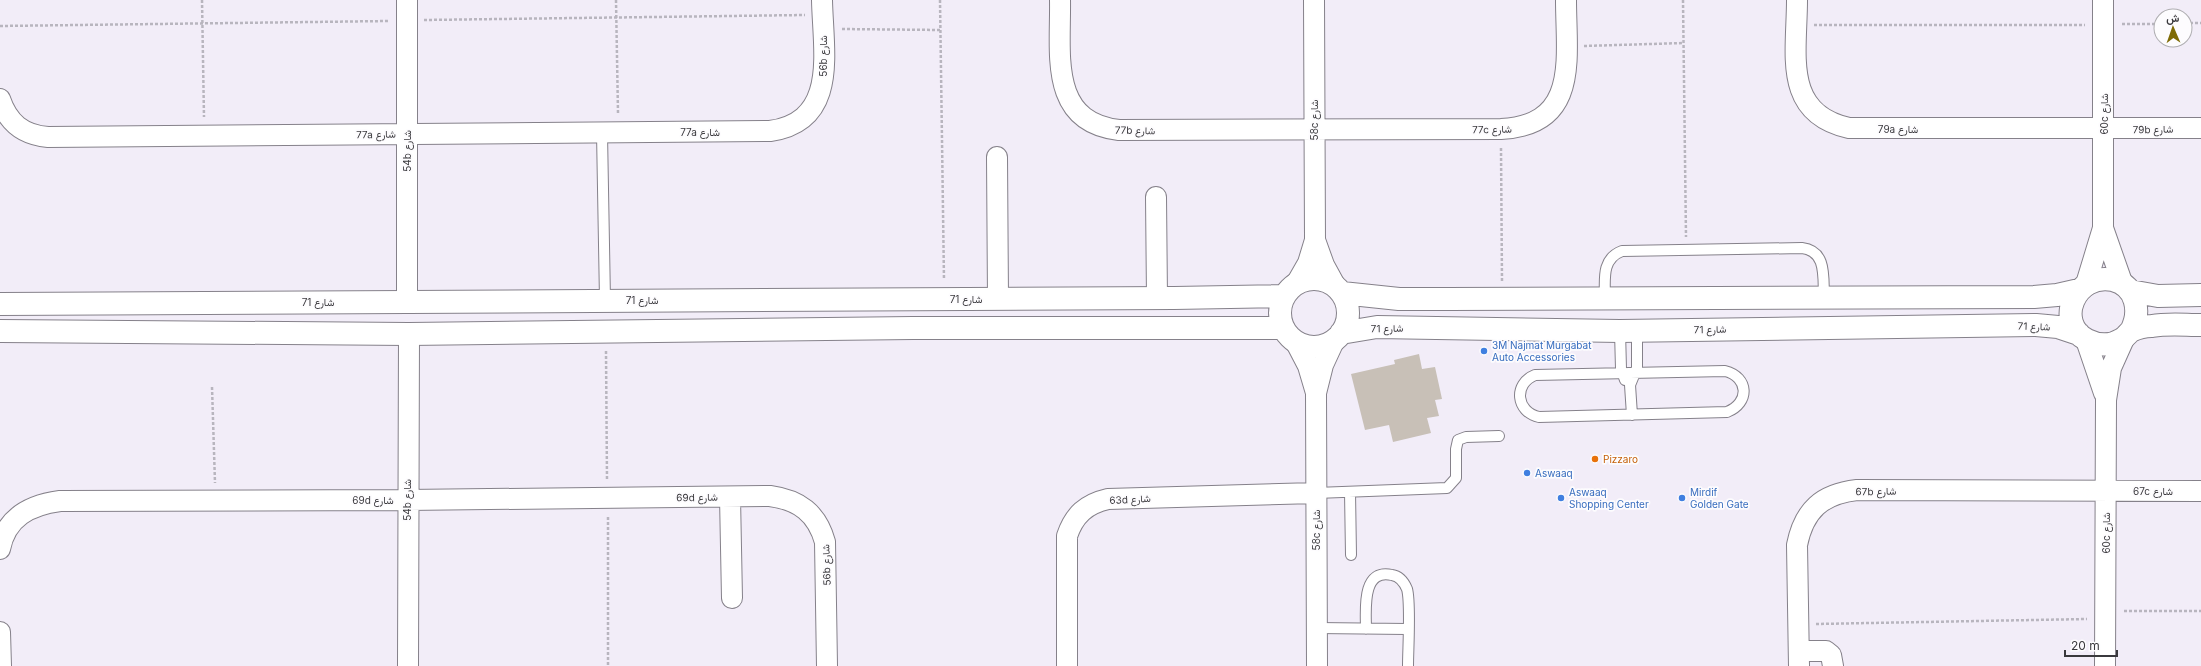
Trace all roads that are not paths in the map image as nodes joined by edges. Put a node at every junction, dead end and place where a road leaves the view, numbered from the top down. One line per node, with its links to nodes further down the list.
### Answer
1 (407, 0): 15 (street, 54b شارع)
2 (1060, 0): 11 (street, 77b شارع)
3 (1314, 0): 11 (street, 58c شارع)
4 (1566, 0): 11 (street, 77c شارع)
5 (1797, 0): 12 (street, 79a شارع)
6 (2103, 0): 12 (street, 60c شارع)
7 (822, 8): 13 (street, 56b شارع)
8 (0, 99): 10 (street, 77a شارع)
9 (2201, 128): 12 (street, 79b شارع)
10 (10, 129): 15 (street, 77a شارع)
11 (1314, 130): 19 (street, 58c شارع)
12 (2104, 130): 18 (street, 60c شارع)
13 (770, 131): 14 (street, 77a شارع)
14 (610, 133): 15 (street, 77a شارع); 29 (lane)
15 (407, 134): 30 (street, 54b شارع)
16 (997, 157): 27 (street)
17 (1156, 197): 26 (street)
18 (2103, 228): 20 (street, 60c شارع); 21 (street, 60c شارع)
19 (1315, 240): 22 (street, 58c شارع); 23 (street, 58c شارع)
20 (2083, 287): 21 (street); 25 (street); 39 (street)
21 (2126, 288): 24 (street); 37 (street)
22 (1290, 290): 23 (street); 26 (street, شارع 71); 36 (street)
23 (1339, 290): 28 (street); 38 (street)
24 (2201, 295)
25 (1824, 297): 28 (street); 28 (lane)
26 (1157, 298): 27 (street, شارع 71)
27 (998, 299): 29 (street, شارع 71)
28 (1605, 299)
29 (605, 300): 30 (street, شارع 71)
30 (407, 301): 31 (street, شارع 71)
31 (0, 304)
32 (2201, 325): 37 (street)
33 (0, 331): 35 (street)
34 (1628, 331): 38 (street, شارع 71); 39 (street, شارع 71); 40 (lane); 41 (lane)
35 (409, 334): 36 (street); 53 (street, 54b شارع)
36 (1289, 334): 38 (street); 43 (street, 58c شارع)
37 (2127, 335): 39 (street); 44 (street, 60c شارع)
38 (1338, 336): 43 (street, 58c شارع)
39 (2083, 337): 44 (street, 60c شارع)
40 (1636, 373): 41 (lane); 42 (lane); 45 (lane)
41 (1622, 374): 42 (lane); 45 (lane)
42 (1630, 385): 45 (lane)
43 (1316, 393): 50 (street, 58c شارع)
44 (2106, 400): 47 (street, 60c شارع)
45 (1632, 415)
46 (1499, 436): 49 (lane)
47 (2106, 491): 48 (street, 67c شارع); 61 (street, 67b شارع); 69 (street, 60c شارع)
48 (2201, 491)
49 (1350, 492): 50 (lane); 55 (lane)
50 (1316, 493): 57 (street, 58c شارع); 65 (street, 63d شارع)
51 (770, 496): 52 (street, 69d شارع); 64 (street, 56b شارع)
52 (730, 497): 53 (street, 69d شارع); 56 (street)
53 (407, 500): 54 (street, 69d شارع); 63 (street, 54b شارع)
54 (0, 550)
55 (1352, 555)
56 (732, 598)
57 (1317, 628): 58 (lane); 66 (street, 58c شارع)
58 (1366, 629): 59 (lane); 59 (lane)
59 (1407, 629): 67 (lane)
60 (0, 632): 62 (street)
61 (1799, 658): 68 (street)
62 (0, 665)
63 (408, 666)
64 (827, 666)
65 (1067, 666)
66 (1317, 666)
67 (1408, 666)
68 (1833, 666)
69 (2105, 666)

